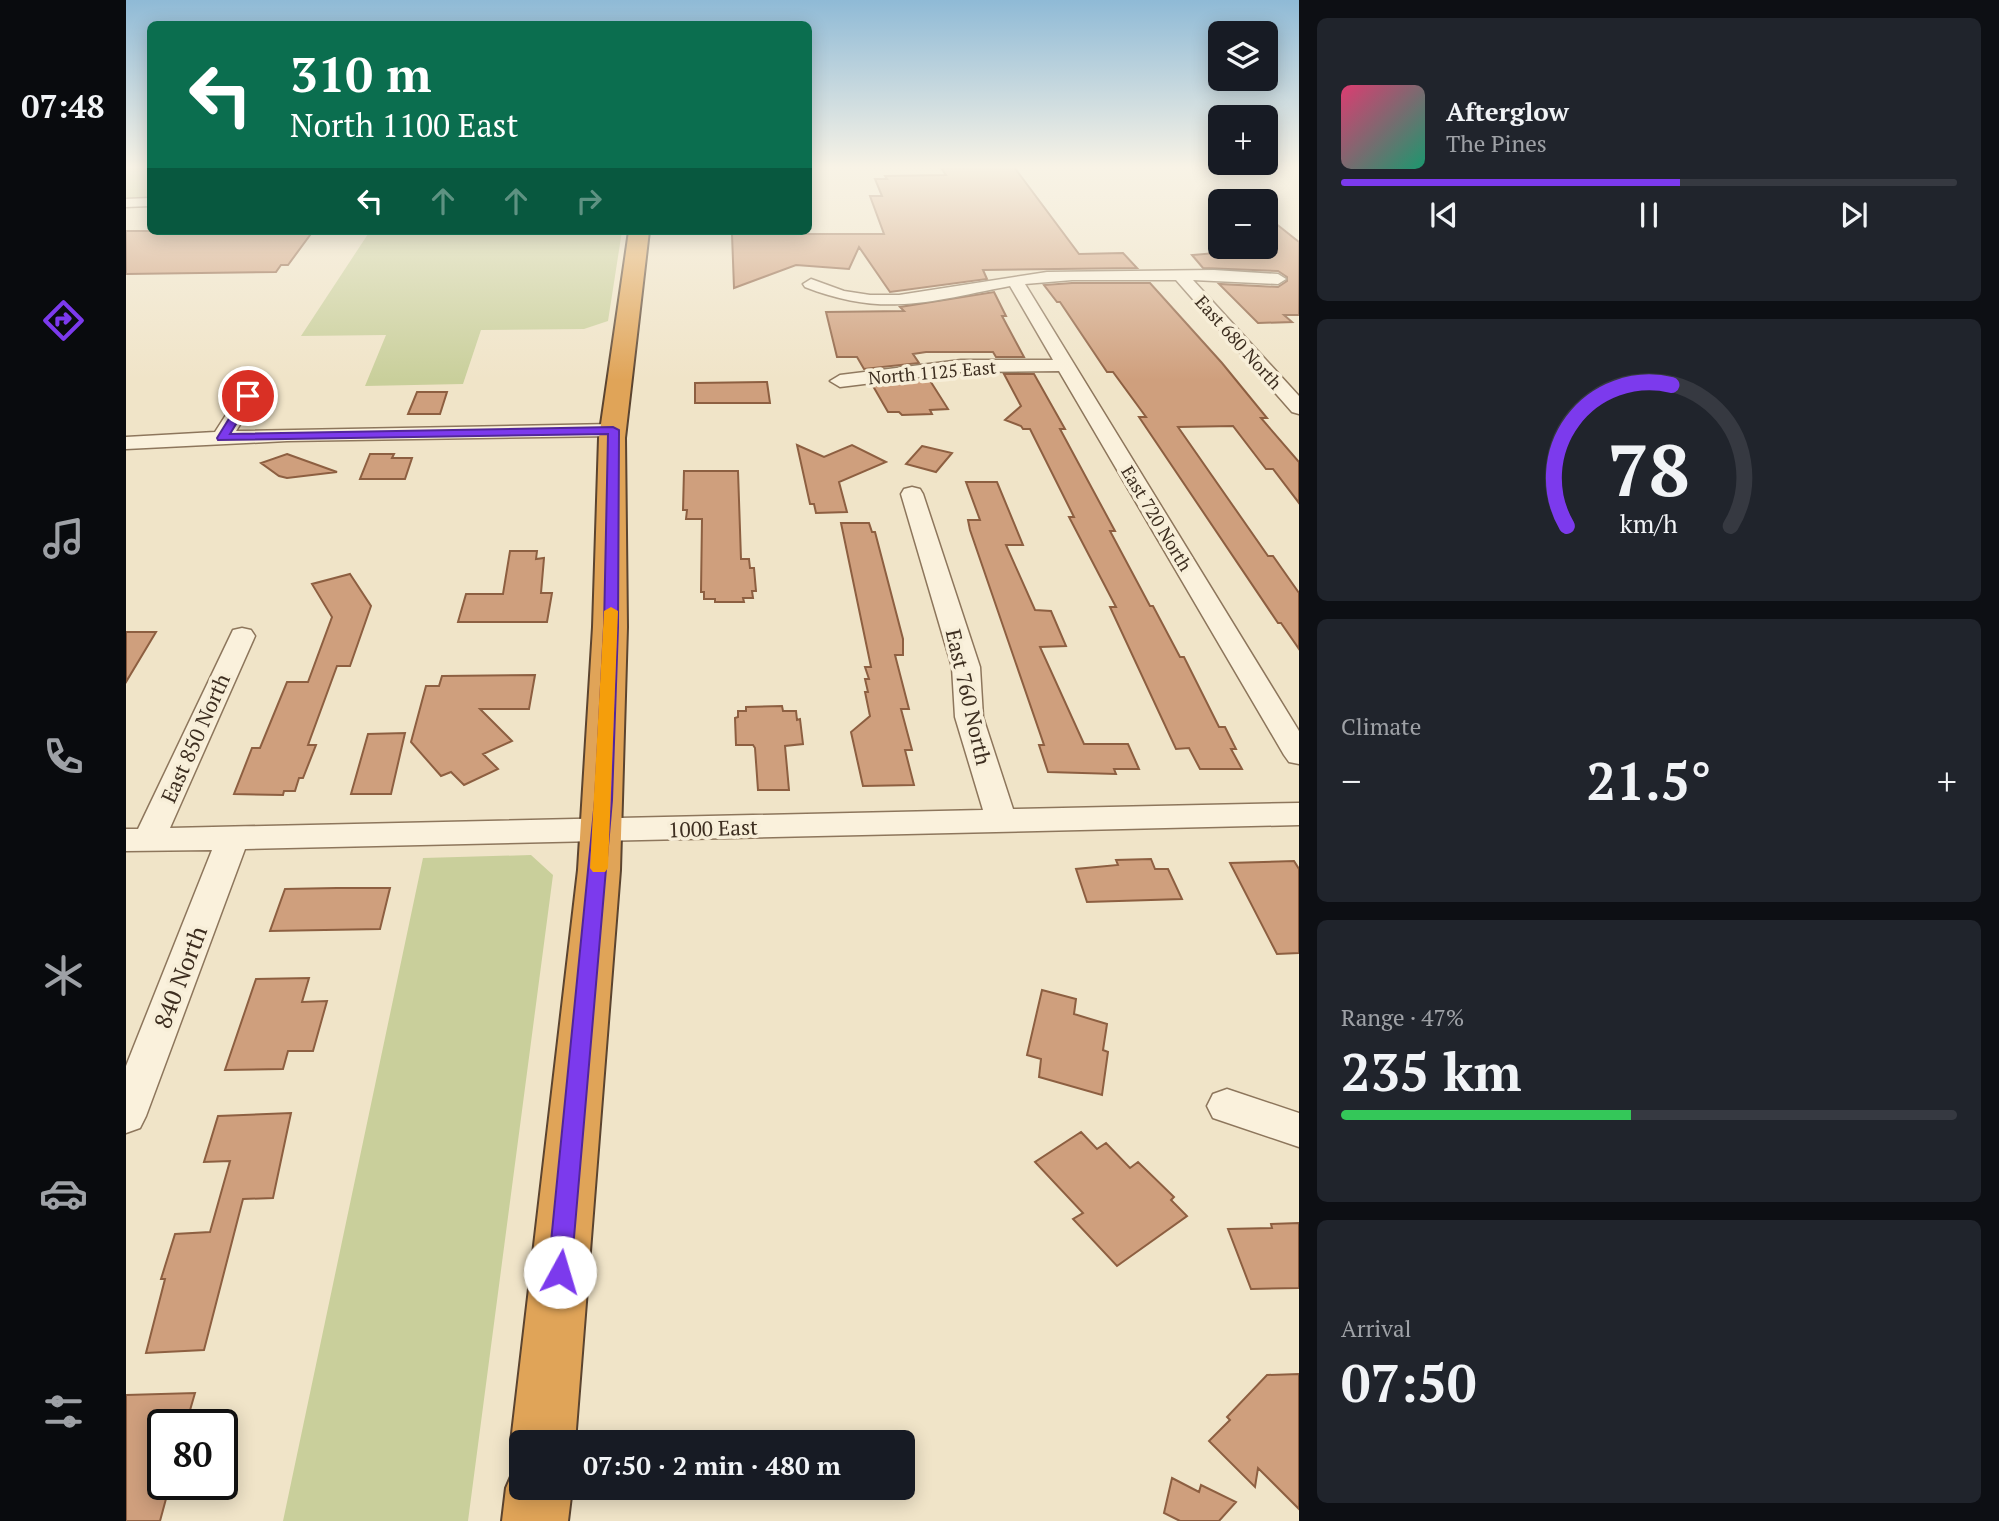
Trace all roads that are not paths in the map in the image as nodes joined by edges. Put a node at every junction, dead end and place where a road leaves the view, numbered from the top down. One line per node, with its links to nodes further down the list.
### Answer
1 (638, 238): 10 (highway)
2 (1180, 275): 3 (street); 4 (street); 9 (street, East 680 North)
3 (1278, 279)
4 (1015, 281): 5 (street); 6 (street, East 720 North)
5 (811, 284)
6 (1065, 365): 7 (street, North 1125 East); 15 (street, East 720 North)
7 (840, 381)
8 (256, 383): 11 (street)
9 (1299, 408)
10 (613, 430): 11 (street); 18 (highway)
11 (222, 438): 12 (street)
12 (126, 443)
13 (912, 494): 17 (street, East 760 North)
14 (242, 636): 20 (street, East 850 North)
15 (1299, 755)
16 (1299, 814): 17 (street, 1000 East)
17 (1001, 819): 18 (street, 1000 East)
18 (601, 832): 19 (street, 1000 East); 24 (highway)
19 (233, 838): 20 (street, 1000 East); 22 (street, 840 North)
20 (137, 840)
21 (1227, 1106): 23 (street)
22 (126, 1115)
23 (1299, 1130)
24 (544, 1430)
25 (538, 1500): 26 (highway)
26 (535, 1521)

